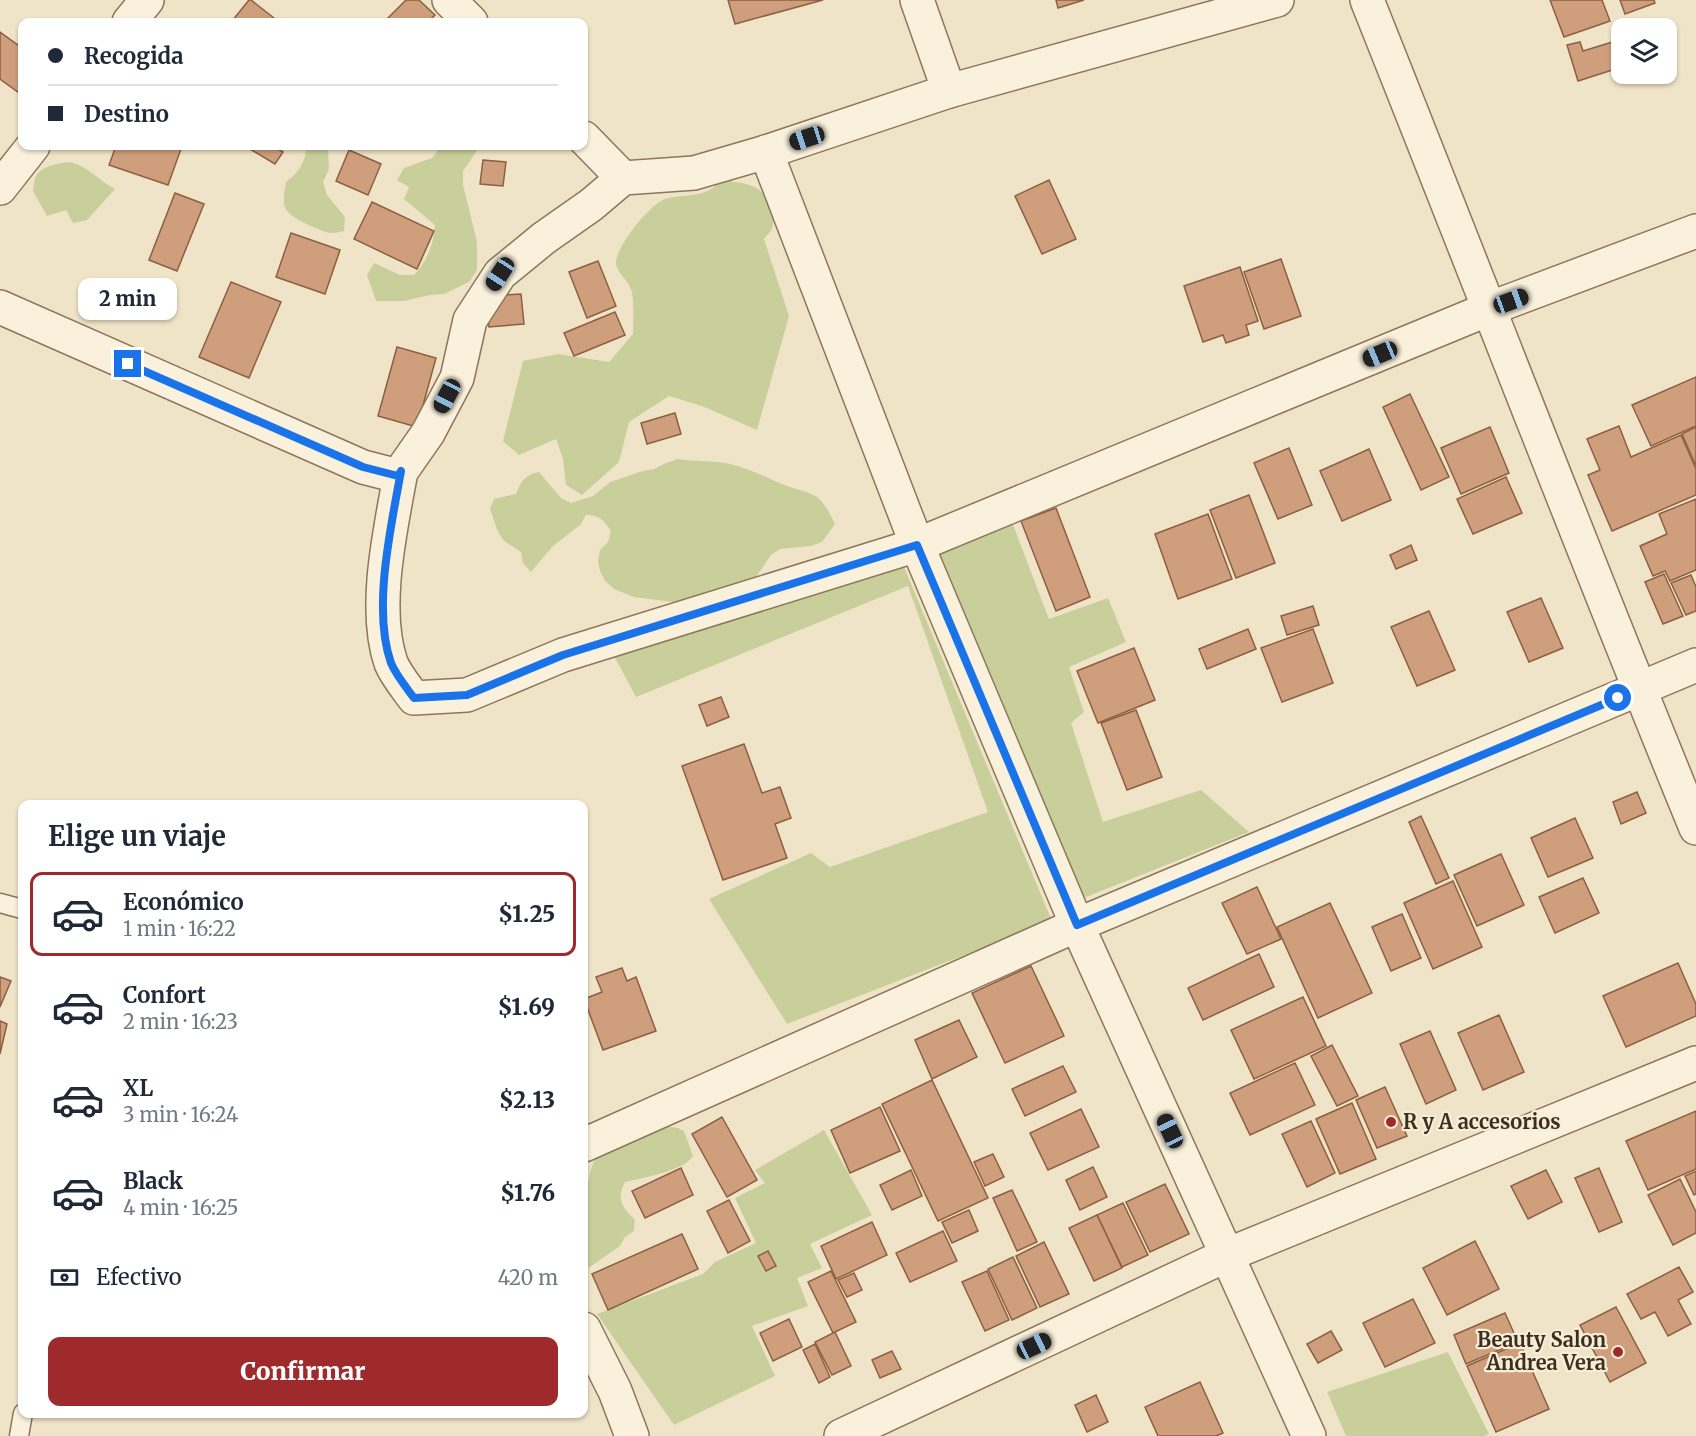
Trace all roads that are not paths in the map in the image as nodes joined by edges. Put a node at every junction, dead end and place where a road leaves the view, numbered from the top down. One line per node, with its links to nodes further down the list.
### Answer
1 (147, 0): 6 (street)
2 (449, 0): 7 (street)
3 (916, 0): 8 (street)
4 (1277, 0): 8 (street)
5 (1367, 0): 16 (street)
6 (132, 18)
7 (467, 18)
8 (949, 91): 11 (street)
9 (588, 142): 12 (street)
10 (30, 150): 13 (street)
11 (766, 152): 12 (street); 18 (street)
12 (623, 178): 17 (street)
13 (0, 188)
14 (1696, 231): 16 (street)
15 (0, 307): 17 (street)
16 (1491, 308): 18 (street); 20 (street)
17 (401, 471): 18 (street)
18 (917, 545): 24 (street)
19 (1696, 665): 20 (street)
20 (1639, 689): 21 (street); 24 (street)
21 (1696, 828)
22 (0, 903): 23 (lane)
23 (18, 908)
24 (1077, 925): 26 (street); 27 (street)
25 (1696, 1063): 27 (street)
26 (588, 1143)
27 (1227, 1255): 32 (street); 33 (street)
28 (588, 1337): 31 (street)
29 (22, 1418): 30 (lane)
30 (19, 1436)
31 (632, 1436)
32 (841, 1436)
33 (1309, 1436)

